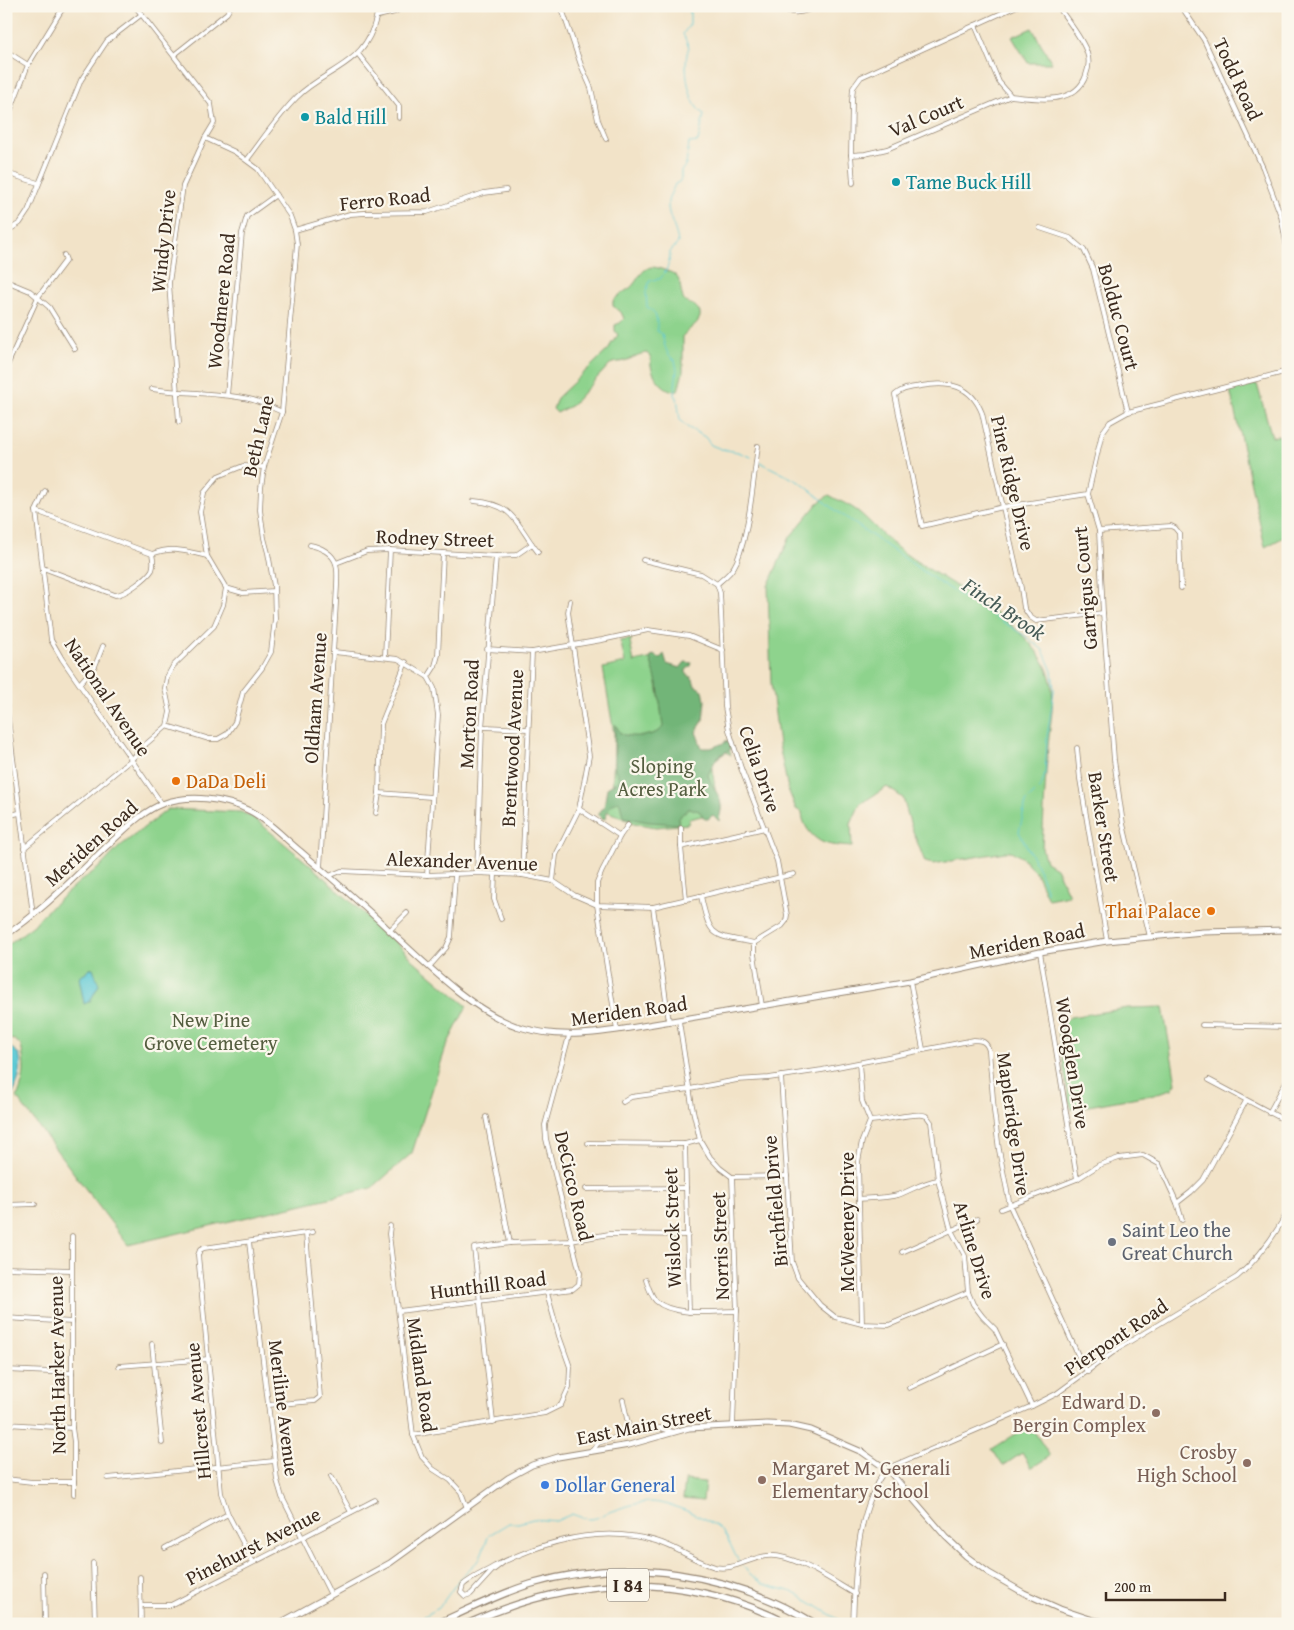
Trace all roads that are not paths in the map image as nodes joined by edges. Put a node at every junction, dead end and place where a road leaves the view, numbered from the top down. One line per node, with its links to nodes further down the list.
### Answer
1 (66, 6): 18 (street)
2 (135, 6): 12 (street, Windy Drive)
3 (231, 6): 17 (street)
4 (375, 6): 13 (street)
5 (404, 6): 13 (street)
6 (562, 6): 23 (street)
7 (778, 6): 8 (street)
8 (817, 6)
9 (1017, 6): 14 (street)
10 (1058, 6): 19 (street)
11 (1181, 6): 34 (street, Todd Road)
12 (142, 14): 17 (street, Windy Drive); 27 (street)
13 (378, 16): 16 (street)
14 (975, 25): 19 (street); 24 (street)
15 (6, 51): 18 (street)
16 (358, 54): 20 (street); 25 (street)
17 (174, 55): 22 (street, Windy Drive)
18 (28, 65): 21 (street)
19 (1011, 96): 24 (street, Val Court)
20 (399, 118)
21 (6, 122)
22 (205, 138): 25 (street, Beth Lane); 42 (street, Windy Drive)
23 (606, 139)
24 (851, 154): 28 (street)
25 (247, 160): 30 (street, Beth Lane)
26 (6, 173): 27 (street)
27 (38, 183): 33 (street)
28 (852, 183)
29 (506, 190): 32 (street, Ferro Road)
30 (276, 195): 32 (street, Beth Lane); 43 (street, Woodmere Road)
31 (1040, 228): 45 (street, Bolduc Court)
32 (295, 230): 44 (street, Beth Lane)
33 (6, 232)
34 (1288, 253)
35 (64, 255): 37 (street)
36 (6, 281): 37 (street)
37 (38, 297): 38 (street); 39 (street)
38 (75, 349)
39 (6, 368)
40 (1288, 372): 45 (street, Garrigus Court)
41 (152, 389): 42 (street)
42 (177, 393): 43 (street); 46 (street, Windy Drive)
43 (227, 395): 44 (street)
44 (282, 412): 48 (street, Beth Lane)
45 (1128, 412): 50 (street, Garrigus Court)
46 (179, 422)
47 (758, 446): 66 (street)
48 (264, 467): 61 (street); 69 (street, Beth Lane)
49 (45, 491): 53 (street)
50 (1088, 494): 52 (street); 54 (street, Garrigus Court)
51 (474, 501): 55 (street)
52 (1003, 507): 52 (street, Pine Ridge Drive); 71 (street, Pine Ridge Drive)
53 (36, 511): 60 (street); 65 (street, National Avenue)
54 (1099, 531): 68 (street); 71 (street, Garrigus Court)
55 (532, 544): 58 (street); 62 (street, Rodney Street)
56 (310, 545): 64 (street)
57 (390, 550): 59 (street, Rodney Street); 64 (street, Rodney Street); 78 (street)
58 (538, 552)
59 (443, 553): 62 (street, Rodney Street); 80 (street)
60 (152, 554): 61 (street); 65 (street)
61 (207, 556): 67 (street)
62 (496, 556): 74 (street, Morton Road)
63 (643, 560): 66 (street)
64 (336, 563): 76 (street, Oldham Avenue)
65 (42, 568): 81 (street, National Avenue)
66 (717, 584): 75 (street, Celia Drive)
67 (226, 588): 69 (street); 84 (street)
68 (1181, 588)
69 (274, 591): 84 (street, Beth Lane)
70 (570, 601): 72 (street)
71 (1103, 613): 123 (street, Garrigus Court)
72 (572, 645): 75 (street); 77 (street); 93 (street)
73 (103, 646): 81 (street)
74 (487, 649): 77 (street); 86 (street, Morton Road)
75 (723, 650): 99 (street, Celia Drive)
76 (334, 652): 78 (street); 103 (street, Oldham Avenue)
77 (532, 652): 87 (street, Brentwood Avenue)
78 (386, 656): 79 (street)
79 (406, 662): 80 (street); 90 (street)
80 (428, 677): 91 (street)
81 (80, 684): 89 (street, National Avenue)
82 (6, 703): 83 (street)
83 (7, 713): 95 (street)
84 (167, 726): 89 (street)
85 (465, 726): 86 (street)
86 (482, 728): 87 (street); 104 (street, Morton Road)
87 (527, 729): 109 (street, Brentwood Avenue)
88 (1077, 748): 124 (street, Barker Street)
89 (132, 759): 92 (street, National Avenue); 102 (street)
90 (379, 793): 91 (street); 94 (street)
91 (431, 797): 107 (street)
92 (162, 804): 103 (main road, Meriden Road); 118 (main road, Meriden Road)
93 (579, 810): 100 (street); 112 (street)
94 (376, 813)
95 (19, 814): 96 (street); 102 (street)
96 (6, 816)
97 (628, 825): 100 (street)
98 (681, 828): 101 (street)
99 (765, 828): 101 (street); 111 (street, Celia Drive)
100 (620, 836): 115 (street)
101 (681, 847): 114 (street)
102 (24, 848): 118 (street)
103 (320, 868): 110 (main road, Meriden Road)
104 (477, 873): 105 (street, Alexander Avenue); 108 (street, Alexander Avenue)
105 (495, 874): 109 (street, Alexander Avenue); 119 (street)
106 (794, 874): 111 (street, Alexander Avenue)
107 (427, 875): 108 (street, Alexander Avenue); 110 (street, Alexander Avenue)
108 (455, 875): 127 (street)
109 (522, 875): 112 (street, Alexander Avenue)
110 (330, 876): 120 (main road, Meriden Road)
111 (780, 877): 113 (street, Alexander Avenue); 125 (street, Celia Drive)
112 (553, 881): 115 (street, Alexander Avenue)
113 (701, 896): 114 (street, Alexander Avenue); 125 (street)
114 (686, 900): 116 (street, Alexander Avenue)
115 (597, 905): 116 (street, Alexander Avenue); 134 (street)
116 (653, 907): 131 (street)
117 (407, 913): 120 (street)
118 (34, 915): 122 (main road, Meriden Road)
119 (501, 919)
120 (390, 930): 127 (main road, Meriden Road)
121 (1288, 930): 123 (main road, Meriden Road)
122 (6, 935)
123 (1150, 937): 124 (main road, Meriden Road)
124 (1107, 941): 126 (main road, Meriden Road)
125 (754, 943): 129 (street)
126 (1040, 952): 128 (main road, Meriden Road); 153 (street, Woodglen Drive)
127 (429, 967): 135 (main road, Meriden Road)
128 (910, 982): 129 (main road, Meriden Road); 136 (street)
129 (762, 1006): 130 (main road, Meriden Road)
130 (679, 1020): 131 (main road, Meriden Road); 141 (street, Norris Street)
131 (670, 1022): 134 (main road, Meriden Road)
132 (1202, 1025): 133 (street)
133 (1288, 1027)
134 (617, 1030): 135 (main road, Meriden Road)
135 (569, 1036): 172 (street, DeCicco Road)
136 (923, 1049): 137 (street, Mapleridge Drive); 161 (street, Mapleridge Drive)
137 (859, 1063): 138 (street, Mapleridge Drive); 146 (street)
138 (781, 1076): 141 (street, Mapleridge Drive); 151 (street, Birchfield Drive)
139 (1288, 1078): 144 (street)
140 (1209, 1080): 142 (street)
141 (690, 1089): 143 (street, Mapleridge Drive); 148 (street, Norris Street)
142 (1246, 1100): 144 (street); 158 (street)
143 (623, 1102)
144 (1269, 1112): 147 (street)
145 (486, 1117): 174 (street)
146 (870, 1121): 154 (street, Arline Drive); 157 (street, McWeeney Drive)
147 (1288, 1122)
148 (700, 1140): 150 (street); 152 (street, Norris Street)
149 (588, 1143): 150 (street)
150 (684, 1144): 155 (street, Wislock Street)
151 (787, 1176): 152 (street); 188 (street, Birchfield Drive)
152 (732, 1177): 184 (street, Norris Street)
153 (1077, 1179): 158 (street); 161 (street)
154 (938, 1180): 157 (street); 167 (street, Arline Drive)
155 (686, 1188): 156 (street); 170 (street, Wislock Street)
156 (586, 1189)
157 (858, 1199): 188 (street, McWeeney Drive)
158 (1177, 1203): 165 (street)
159 (35, 1204): 160 (street)
160 (6, 1205)
161 (1010, 1206): 162 (street); 195 (street, Mapleridge Drive)
162 (1001, 1209)
163 (1288, 1211): 195 (street, Pierpont Road)
164 (976, 1219): 167 (street)
165 (1182, 1220)
166 (390, 1226): 183 (street, Midland Road)
167 (951, 1230): 175 (street); 180 (street, Arline Drive)
168 (312, 1232): 169 (street)
169 (306, 1234): 173 (street); 199 (street)
170 (688, 1235): 172 (street); 185 (street, Wislock Street)
171 (72, 1236): 177 (street, North Harker Avenue)
172 (571, 1241): 174 (street); 179 (street, DeCicco Road)
173 (250, 1242): 191 (street, Hillcrest Avenue); 199 (street, Meriline Avenue)
174 (510, 1242): 182 (street)
175 (902, 1252)
176 (6, 1268): 177 (street)
177 (71, 1270): 187 (street, North Harker Avenue)
178 (646, 1280): 185 (street)
179 (578, 1284): 181 (street, Hunthill Road)
180 (968, 1292): 188 (street, Birchfield Drive); 190 (street, Arline Drive)
181 (547, 1293): 182 (street, Hunthill Road); 201 (street)
182 (479, 1301): 183 (street, Hunthill Road); 201 (street)
183 (398, 1311): 207 (street, Midland Road)
184 (737, 1311): 185 (street); 203 (street, Norris Street)
185 (689, 1312)
186 (6, 1318): 187 (street)
187 (72, 1322): 196 (street, North Harker Avenue)
188 (862, 1324)
189 (152, 1344): 192 (street)
190 (1003, 1344): 197 (street); 200 (street, Arline Drive)
191 (209, 1359): 192 (street); 211 (street, Hillcrest Avenue)
192 (154, 1363): 193 (street); 208 (street)
193 (119, 1366)
194 (6, 1370): 196 (street)
195 (1088, 1372): 200 (street, Pierpont Road)
196 (72, 1373): 204 (street, North Harker Avenue)
197 (909, 1388)
198 (623, 1400): 206 (street)
199 (268, 1405): 210 (street, Meriline Avenue)
200 (1032, 1406): 212 (street, Pierpont Road)
201 (493, 1422): 207 (street)
202 (7, 1424): 204 (street)
203 (733, 1425): 205 (main road, East Main Street); 212 (main road, East Main Street)
204 (72, 1428): 216 (street, North Harker Avenue)
205 (673, 1432): 206 (street); 209 (main road, East Main Street)
206 (630, 1434): 209 (street)
207 (413, 1435): 219 (street, Midland Road)
208 (162, 1443)
209 (592, 1451): 219 (main road, East Main Street)
210 (274, 1461): 211 (street); 222 (street, Meriline Avenue)
211 (218, 1467): 214 (street); 221 (street, Hillcrest Avenue)
212 (886, 1469): 229 (street); 241 (main road, East Main Street)
213 (332, 1476): 220 (street)
214 (108, 1478)
215 (6, 1480): 216 (street)
216 (74, 1482): 217 (street, North Harker Avenue)
217 (74, 1494)
218 (375, 1500): 220 (street, Pinehurst Avenue)
219 (467, 1508): 230 (main road, East Main Street)
220 (351, 1512): 222 (street, Pinehurst Avenue)
221 (228, 1514): 223 (street); 225 (street, Hillcrest Avenue)
222 (302, 1537): 225 (street, Pinehurst Avenue); 230 (street, Meriline Avenue)
223 (165, 1548)
224 (506, 1561): 224 (street); 229 (street)
225 (253, 1562): 231 (street, Pinehurst Avenue)
226 (93, 1563): 233 (street)
227 (44, 1573): 232 (street)
228 (140, 1577): 231 (street)
229 (854, 1594): 240 (street)
230 (331, 1596): 235 (main road, East Main Street)
231 (141, 1605): 234 (street)
232 (46, 1624)
233 (95, 1624)
234 (141, 1624)
235 (278, 1624)
236 (436, 1624): 239 (highway, I 84)
237 (467, 1624): 238 (highway, I 84)
238 (789, 1624)
239 (816, 1624)
240 (854, 1624)
241 (1118, 1624)

